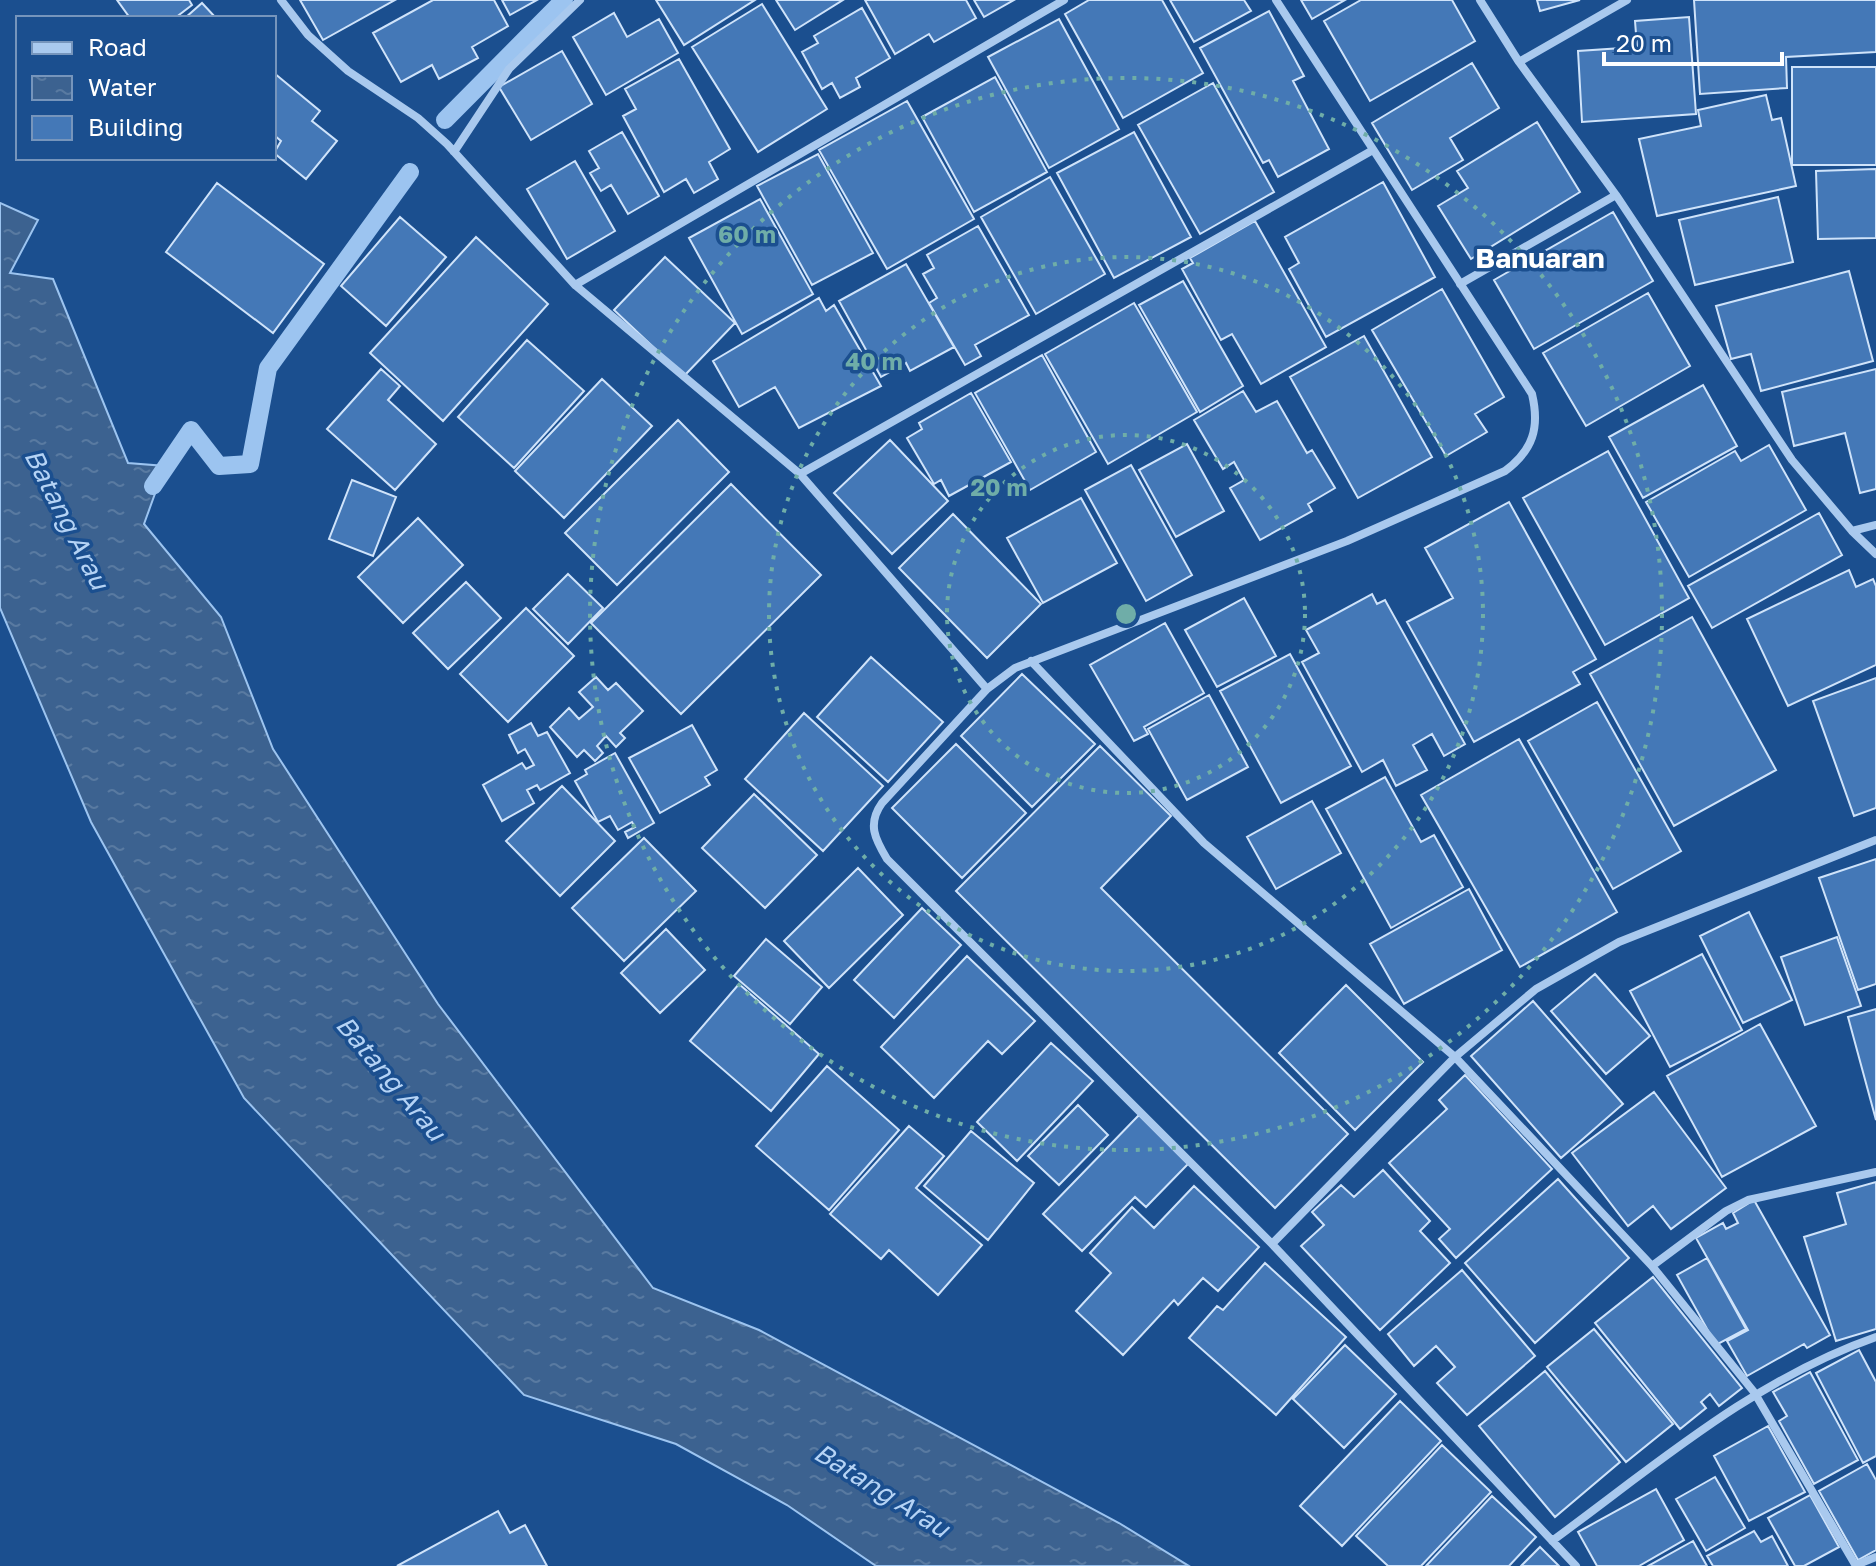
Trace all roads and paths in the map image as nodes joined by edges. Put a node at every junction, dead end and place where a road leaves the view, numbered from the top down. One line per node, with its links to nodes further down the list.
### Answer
1 (281, 0): 9 (street)
2 (580, 0): 9 (street)
3 (1064, 0): 12 (street)
4 (1276, 0): 8 (street)
5 (1480, 0): 7 (street)
6 (1627, 0): 7 (street)
7 (1519, 62): 10 (street)
8 (1373, 150): 11 (street); 13 (street)
9 (454, 152): 12 (street)
10 (1616, 195): 11 (street); 15 (street)
11 (1460, 284): 17 (street)
12 (575, 285): 13 (street)
13 (800, 474): 18 (street)
14 (1876, 525): 15 (street)
15 (1852, 531): 16 (street)
16 (1876, 554)
17 (1031, 661): 18 (street); 20 (street)
18 (987, 689): 22 (street)
19 (1876, 840): 20 (street)
20 (1455, 1057): 22 (street); 23 (street)
21 (1876, 1172): 23 (street)
22 (1272, 1244): 26 (street)
23 (1652, 1266): 25 (street)
24 (1876, 1337): 25 (street)
25 (1754, 1392): 26 (street); 28 (street)
26 (1552, 1541): 29 (street)
27 (1876, 1557): 28 (street)
28 (1856, 1565)
29 (1576, 1566)

